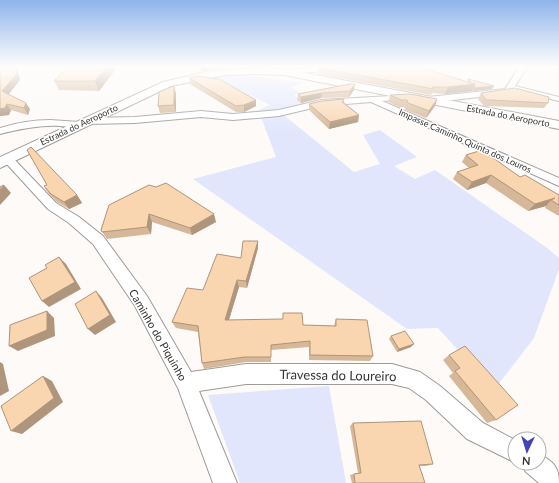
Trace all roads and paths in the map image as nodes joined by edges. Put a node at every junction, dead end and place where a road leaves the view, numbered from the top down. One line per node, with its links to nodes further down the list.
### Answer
1 (157, 89): 9 (main road, Estrada do Aeroporto)
2 (368, 89): 5 (main road, Estrada do Aeroporto)
3 (509, 89): 8 (street)
4 (516, 89): 6 (street)
5 (411, 97): 7 (street); 8 (main road, Estrada do Aeroporto)
6 (559, 99)
7 (372, 100): 9 (street); 13 (street, Impasse Caminho Quinta dos Louros)
8 (428, 100): 10 (main road, Estrada do Aeroporto)
9 (84, 123): 11 (street); 12 (main road, Estrada do Aeroporto)
10 (559, 125)
11 (0, 131)
12 (4, 161): 14 (street, Caminho do Piquinho)
13 (559, 182)
14 (186, 383): 15 (street, Travessa do Loureiro); 17 (street, Caminho do Piquinho)
15 (507, 448)
16 (543, 471): 18 (street)
17 (224, 483)
18 (554, 483)

